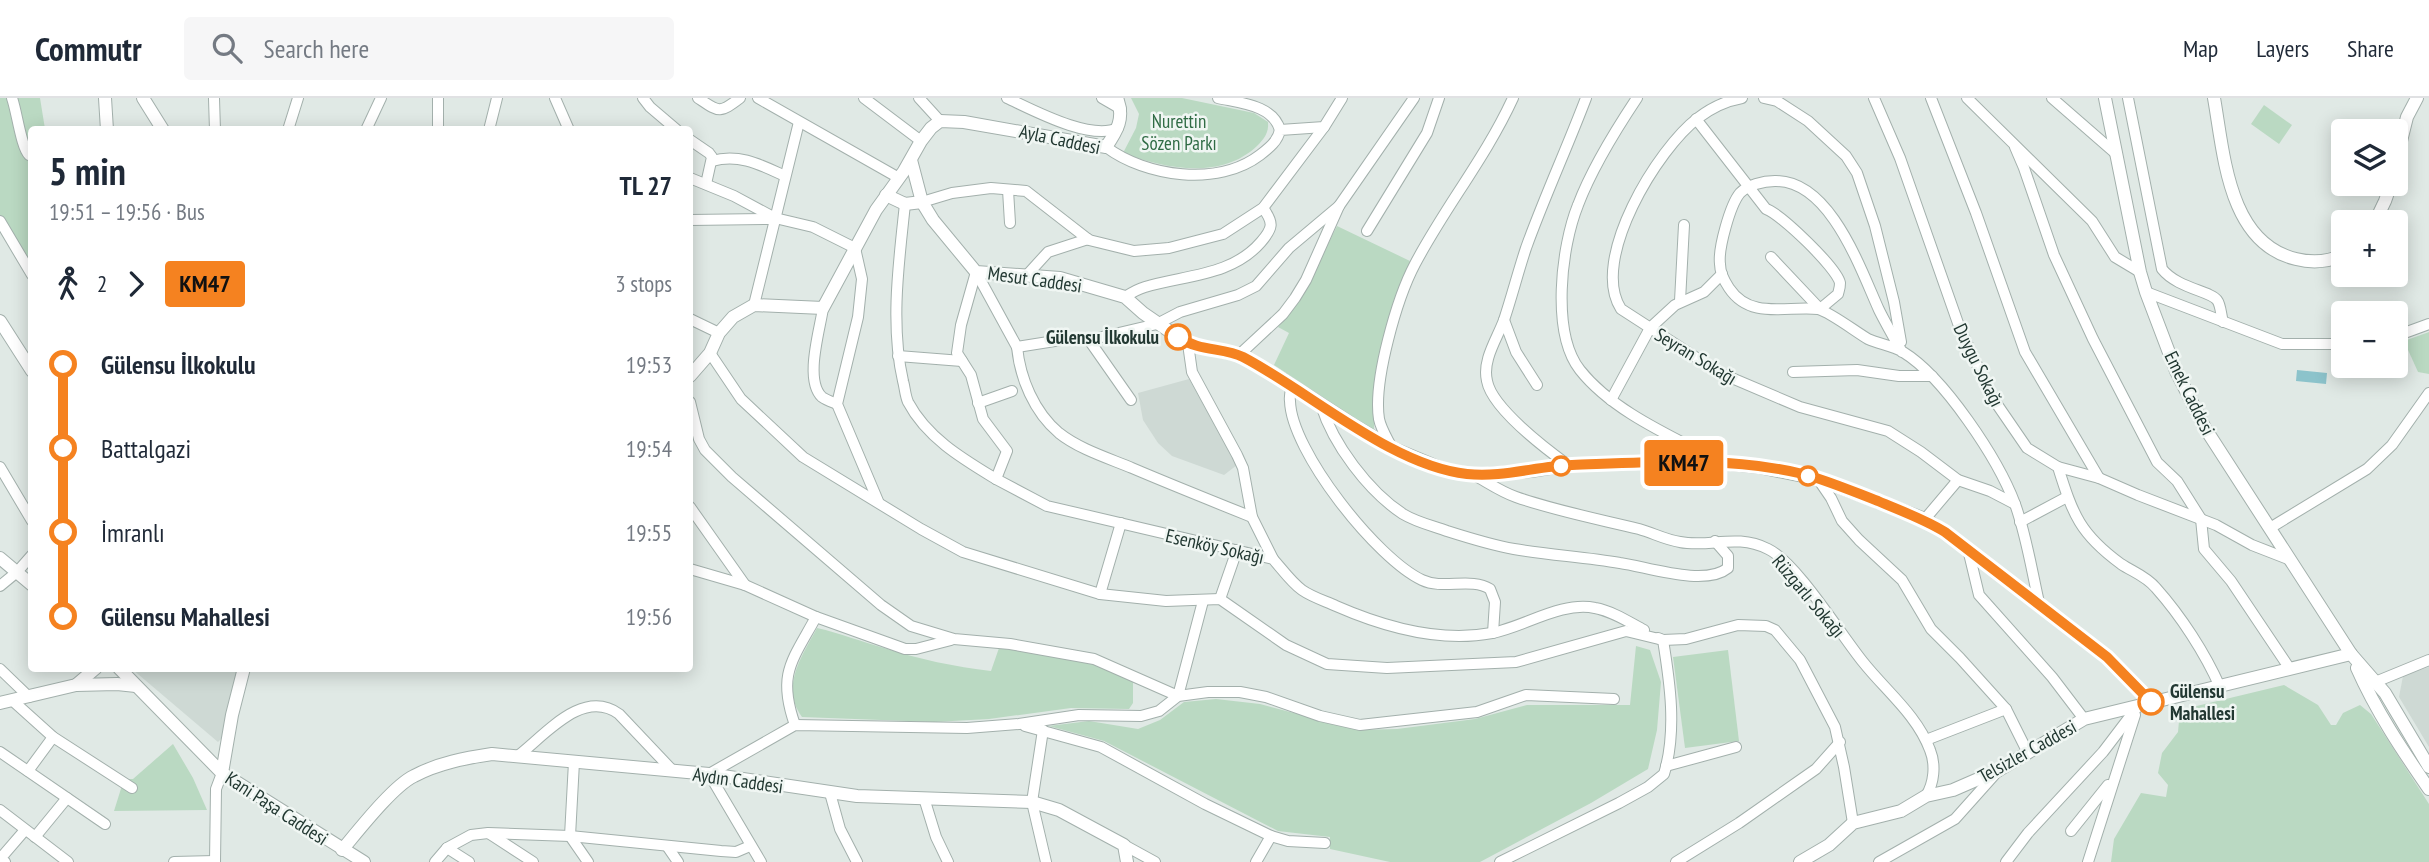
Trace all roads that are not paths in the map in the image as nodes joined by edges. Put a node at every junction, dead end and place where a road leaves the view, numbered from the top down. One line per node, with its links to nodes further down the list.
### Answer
1 (12, 98): 58 (street)
2 (105, 98): 41 (street)
3 (143, 98): 42 (street)
4 (214, 98): 43 (street)
5 (298, 98): 44 (street)
6 (381, 98): 45 (street)
7 (438, 98): 46 (street)
8 (497, 98): 47 (street)
9 (555, 98): 48 (street)
10 (643, 98): 49 (street)
11 (698, 98): 12 (street)
12 (740, 98)
13 (758, 98): 40 (street)
14 (864, 98): 54 (street)
15 (919, 98): 39 (street)
16 (1006, 98): 51 (street)
17 (1102, 98): 36 (street)
18 (1218, 98): 35 (street)
19 (1342, 98): 50 (street)
20 (1414, 98): 70 (street)
21 (1439, 98): 77 (street)
22 (1513, 98): 125 (street)
23 (1586, 98): 93 (street)
24 (1637, 98): 120 (street)
25 (1765, 98): 106 (street)
26 (1874, 98): 129 (street, Duygu Sokağı)
27 (1931, 98): 131 (street)
28 (1967, 98): 56 (street)
29 (2052, 98): 57 (street)
30 (2105, 98): 57 (street, Emek Caddesi)
31 (2128, 98): 96 (street)
32 (2214, 98): 81 (street)
33 (2417, 98): 37 (street)
34 (1735, 99): 38 (street, Seyran Sokağı)
35 (1255, 102): 52 (street)
36 (1119, 103): 51 (street)
37 (2406, 119)
38 (1696, 120): 65 (street); 99 (street, Seyran Sokağı)
39 (940, 121): 54 (street); 55 (street, Ayla Caddesi)
40 (799, 122): 61 (street); 62 (street)
41 (107, 126)
42 (160, 126)
43 (215, 126)
44 (289, 126)
45 (368, 126)
46 (438, 126)
47 (490, 126)
48 (567, 126)
49 (673, 126)
50 (1324, 127): 52 (street); 71 (street)
51 (1118, 128): 55 (street)
52 (1280, 130): 55 (street, Ayla Caddesi)
53 (693, 141): 60 (street)
54 (921, 141): 59 (street)
55 (1106, 147)
56 (2015, 147): 84 (street); 142 (street)
57 (2114, 152): 84 (street, Emek Caddesi)
58 (28, 154)
59 (911, 160): 62 (street); 68 (street, Mesut Caddesi)
60 (712, 161): 61 (street); 64 (street)
61 (785, 176): 72 (street)
62 (899, 178): 67 (street)
63 (693, 179): 64 (street)
64 (706, 184): 72 (street)
65 (1751, 187): 85 (street); 92 (street); 106 (street)
66 (1009, 190): 68 (street); 75 (street); 78 (street)
67 (886, 195): 69 (street); 79 (street)
68 (922, 202): 69 (street); 83 (street, Mesut Caddesi)
69 (905, 204): 109 (street, Esenköy Sokağı)
70 (1339, 206): 97 (street); 108 (street)
71 (1264, 208): 78 (street); 88 (street)
72 (775, 219): 73 (street); 79 (street); 90 (street)
73 (693, 220)
74 (0, 221): 82 (street)
75 (1010, 223)
76 (1684, 225): 89 (street)
77 (1367, 231)
78 (1088, 239): 86 (street)
79 (855, 248): 91 (street); 122 (street)
80 (1771, 257): 92 (street)
81 (2331, 258)
82 (28, 268)
83 (976, 272): 86 (street, Mesut Caddesi); 105 (street); 110 (street)
84 (2140, 272): 87 (street, Emek Caddesi)
85 (1722, 274): 89 (street); 92 (street)
86 (1027, 275): 88 (street, Mesut Caddesi)
87 (2146, 292): 96 (street); 145 (street, Emek Caddesi)
88 (1125, 297): 97 (street, Mesut Caddesi)
89 (1680, 301): 99 (street)
90 (754, 305): 91 (street); 101 (street)
91 (823, 308): 122 (street)
92 (1819, 309): 106 (street)
93 (1504, 320): 116 (street); 127 (street)
94 (0, 321): 111 (street)
95 (693, 321): 101 (street)
96 (2222, 322): 104 (street)
97 (1157, 324): 102 (street); 103 (street, Mesut Caddesi)
98 (2429, 324): 100 (street)
99 (1650, 328): 120 (street); 134 (street, Seyran Sokağı)
100 (2408, 332)
101 (719, 334): 107 (street)
102 (1088, 340): 105 (street); 119 (street)
103 (1188, 344): 108 (street, Mesut Caddesi); 140 (street)
104 (2331, 344)
105 (1017, 347): 140 (street)
106 (1902, 352): 114 (street)
107 (710, 353): 113 (street); 136 (street)
108 (1239, 355): 115 (street, Mesut Caddesi)
109 (898, 356): 110 (street); 133 (street, Esenköy Sokağı)
110 (962, 361): 121 (street)
111 (28, 365)
112 (1793, 372): 114 (street)
113 (693, 373)
114 (1932, 376): 137 (street)
115 (1292, 385): 123 (street, Mesut Caddesi); 163 (street)
116 (1538, 385)
117 (1012, 391): 121 (street)
118 (2429, 393): 145 (street)
119 (1131, 400)
120 (1611, 400): 126 (street)
121 (978, 403): 133 (street)
122 (837, 404): 136 (street)
123 (1321, 405): 125 (street, Mesut Caddesi); 146 (street)
124 (693, 413): 164 (street)
125 (1392, 448): 130 (street, Mesut Caddesi)
126 (1722, 463): 127 (street, Mesut Caddesi); 132 (street, Mesut Caddesi)
127 (1569, 465): 130 (street, Mesut Caddesi)
128 (0, 467): 139 (street)
129 (2058, 467): 131 (street, Duygu Sokağı); 135 (street)
130 (1474, 475): 146 (street, Rüzgarlı Sokağı)
131 (2099, 478): 142 (street, Duygu Sokağı)
132 (1818, 479): 141 (street, Mesut Caddesi); 182 (street)
133 (996, 480): 144 (street, Esenköy Sokağı)
134 (1958, 480): 137 (street, Seyran Sokağı); 141 (street)
135 (2067, 497): 143 (street); 176 (street)
136 (878, 502): 158 (street)
137 (2015, 504): 143 (street)
138 (693, 511): 156 (street)
139 (28, 514)
140 (1252, 517): 151 (street)
141 (1925, 519): 147 (street, Mesut Caddesi)
142 (2201, 519): 150 (street, Duygu Sokağı); 169 (street)
143 (2020, 522): 161 (street)
144 (1121, 523): 148 (street, Esenköy Sokağı); 158 (street)
145 (2270, 528): 150 (street, Emek Caddesi)
146 (1715, 541): 188 (street, Rüzgarlı Sokağı)
147 (1968, 549): 161 (street, Mesut Caddesi); 183 (street)
148 (1237, 550): 151 (street, Esenköy Sokağı); 159 (street)
149 (0, 558): 154 (street)
150 (2288, 558): 166 (street, Emek Caddesi)
151 (1273, 559): 163 (street, Esenköy Sokağı)
152 (28, 560): 154 (street)
153 (693, 570): 156 (street)
154 (17, 572): 155 (street); 157 (street)
155 (28, 582)
156 (746, 585): 162 (street)
157 (0, 586)
158 (1100, 594): 160 (street)
159 (1220, 599): 160 (street); 165 (street)
160 (1203, 601): 177 (street)
161 (2040, 607): 181 (street, Mesut Caddesi)
162 (816, 617): 164 (street); 185 (street)
163 (1493, 633): 165 (street, Esenköy Sokağı)
164 (954, 639): 177 (street)
165 (1663, 640): 189 (street); 195 (street)
166 (2351, 654): 169 (street, Telsizler Caddesi); 173 (street, Emek Caddesi)
167 (2429, 660): 173 (street)
168 (0, 669): 178 (street)
169 (2290, 669): 176 (street, Telsizler Caddesi)
170 (91, 672): 174 (street)
171 (123, 672): 175 (street, Kani Paşa Caddesi)
172 (243, 672): 200 (street)
173 (2370, 684): 196 (street, Emek Caddesi); 204 (street, Emek Caddesi)
174 (76, 685): 175 (street); 178 (street)
175 (136, 686): 200 (street, Kani Paşa Caddesi)
176 (2220, 687): 181 (street, Telsizler Caddesi)
177 (1178, 696): 179 (street); 184 (street)
178 (29, 697): 180 (street)
179 (1614, 699)
180 (7, 702): 187 (street)
181 (2144, 704): 183 (street, Telsizler Caddesi); 202 (street); 247 (street)
182 (2006, 709): 188 (street); 191 (street)
183 (2084, 719): 191 (street, Telsizler Caddesi)
184 (1019, 724): 185 (street); 186 (street)
185 (795, 725): 201 (street)
186 (1043, 730): 209 (street); 217 (street)
187 (53, 737): 198 (street); 203 (street)
188 (1926, 740): 206 (street, Rüzgarlı Sokağı)
189 (1839, 742): 211 (street); 244 (street)
190 (1736, 747): 195 (street)
191 (2027, 751): 197 (street, Telsizler Caddesi)
192 (0, 752): 198 (street)
193 (519, 755): 194 (street, Aydın Caddesi); 199 (street); 224 (street, Aydın Caddesi)
194 (574, 762): 199 (street, Aydın Caddesi); 216 (street)
195 (1666, 766): 243 (street)
196 (2429, 768)
197 (1999, 770): 206 (street, Telsizler Caddesi); 246 (street)
198 (28, 771): 207 (street)
199 (673, 771): 201 (street, Aydın Caddesi)
200 (222, 773): 224 (street, Kani Paşa Caddesi); 229 (street)
201 (709, 774): 205 (street, Aydın Caddesi); 222 (street)
202 (2112, 780): 214 (street); 248 (street)
203 (132, 788)
204 (2429, 789)
205 (830, 793): 208 (street, Aydın Caddesi); 237 (street)
206 (1926, 796): 211 (street, Telsizler Caddesi)
207 (67, 798): 212 (street); 218 (street)
208 (924, 798): 209 (street, Aydın Caddesi); 238 (street)
209 (1032, 802): 220 (street, Aydın Caddesi); 239 (street)
210 (0, 810): 213 (street)
211 (1853, 823): 245 (street, Telsizler Caddesi)
212 (105, 824)
213 (24, 830): 218 (street); 225 (street)
214 (2071, 831)
215 (488, 833): 216 (street); 223 (street); 233 (street)
216 (570, 836): 221 (street); 234 (street)
217 (1271, 836): 219 (street); 242 (street)
218 (34, 837): 227 (street)
219 (1325, 843)
220 (1124, 845): 240 (street); 241 (street, Aydın Caddesi)
221 (667, 846): 222 (street); 235 (street)
222 (750, 846): 236 (street)
223 (447, 848): 231 (street); 232 (street)
224 (346, 855): 230 (street, Kani Paşa Caddesi)
225 (0, 859): 226 (street)
226 (5, 862)
227 (68, 862)
228 (174, 862): 229 (street)
229 (215, 862)
230 (364, 862)
231 (435, 862)
232 (469, 862)
233 (533, 862)
234 (588, 862)
235 (678, 862)
236 (761, 862)
237 (857, 862)
238 (948, 862)
239 (1046, 862)
240 (1127, 862)
241 (1155, 862)
242 (1256, 862)
243 (1500, 862)
244 (1676, 862)
245 (1800, 862)
246 (1879, 862)
247 (2006, 862)
248 (2088, 862)

